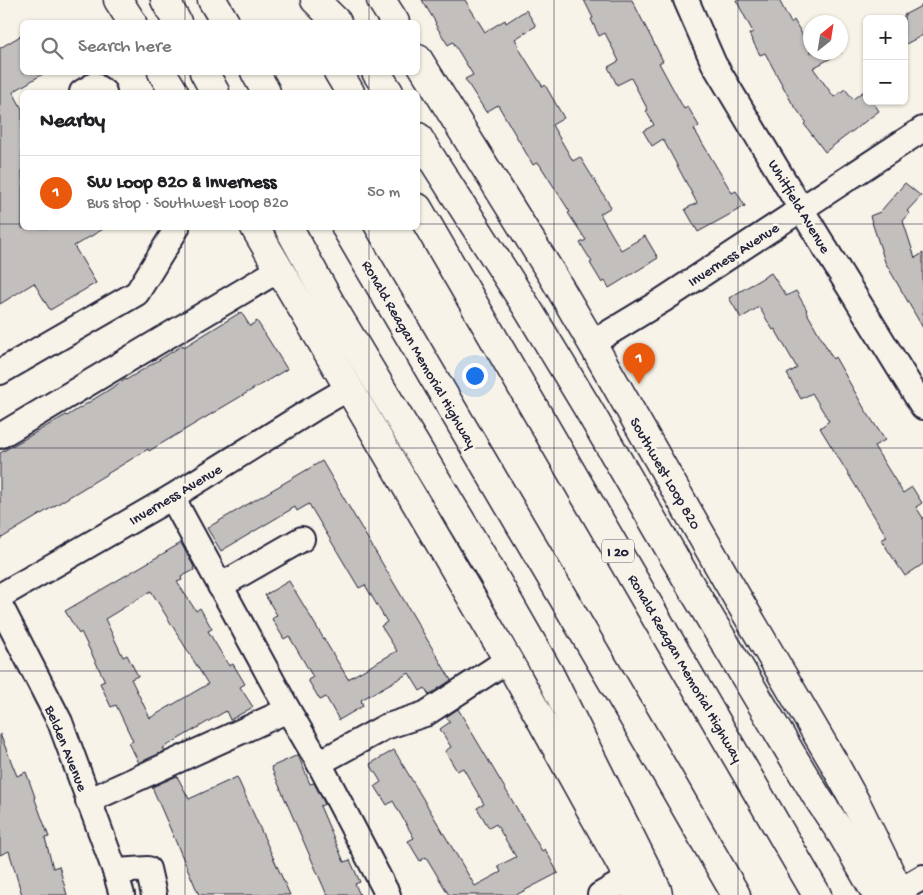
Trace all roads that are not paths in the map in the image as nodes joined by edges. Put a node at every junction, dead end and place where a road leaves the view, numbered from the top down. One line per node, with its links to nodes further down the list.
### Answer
1 (118, 0): 8 (main road)
2 (165, 0): 9 (main road)
3 (212, 0): 10 (main road)
4 (296, 0): 11 (main road)
5 (315, 0): 12 (main road)
6 (381, 0): 13 (main road)
7 (686, 0): 29 (street, Whitfield Avenue)
8 (131, 20)
9 (176, 20)
10 (224, 20)
11 (308, 20)
12 (335, 20)
13 (394, 20)
14 (420, 61): 36 (main road, Southwest Loop 820)
15 (164, 75): 22 (main road)
16 (206, 75): 23 (main road)
17 (256, 75): 24 (main road)
18 (340, 75): 25 (main road)
19 (378, 75): 26 (main road)
20 (85, 90): 21 (street)
21 (102, 90)
22 (173, 90)
23 (214, 90)
24 (265, 90)
25 (349, 90)
26 (388, 90)
27 (923, 129): 29 (street, Inverness Avenue)
28 (420, 140): 53 (main road)
29 (801, 209): 36 (street, Inverness Avenue); 39 (street, Whitfield Avenue)
30 (420, 211): 60 (main road, Ronald Reagan Memorial Highway / I 20)
31 (176, 230): 37 (street)
32 (256, 230): 35 (main road)
33 (290, 230): 58 (main road)
34 (347, 230): 59 (main road, Ronald Reagan Memorial Highway)
35 (280, 269): 38 (main road); 40 (street)
36 (592, 343): 53 (main road, Southwest Loop 820)
37 (0, 372)
38 (348, 388): 41 (street, Inverness Avenue); 46 (main road)
39 (923, 407)
40 (0, 436)
41 (172, 497): 43 (street); 44 (street, Inverness Avenue)
42 (302, 539): 43 (street)
43 (220, 586): 47 (street)
44 (0, 596)
45 (0, 606): 49 (street, Belden Avenue)
46 (508, 660): 48 (street); 52 (main road)
47 (288, 710): 48 (street); 49 (street)
48 (318, 763): 56 (street)
49 (88, 801): 50 (street, Belden Avenue)
50 (114, 871): 54 (street, Belden Avenue); 55 (street)
51 (923, 876): 53 (street)
52 (633, 887): 57 (street)
53 (892, 894)
54 (122, 895)
55 (154, 895)
56 (388, 895)
57 (600, 895)
58 (658, 895)
59 (736, 895)
60 (817, 895)

